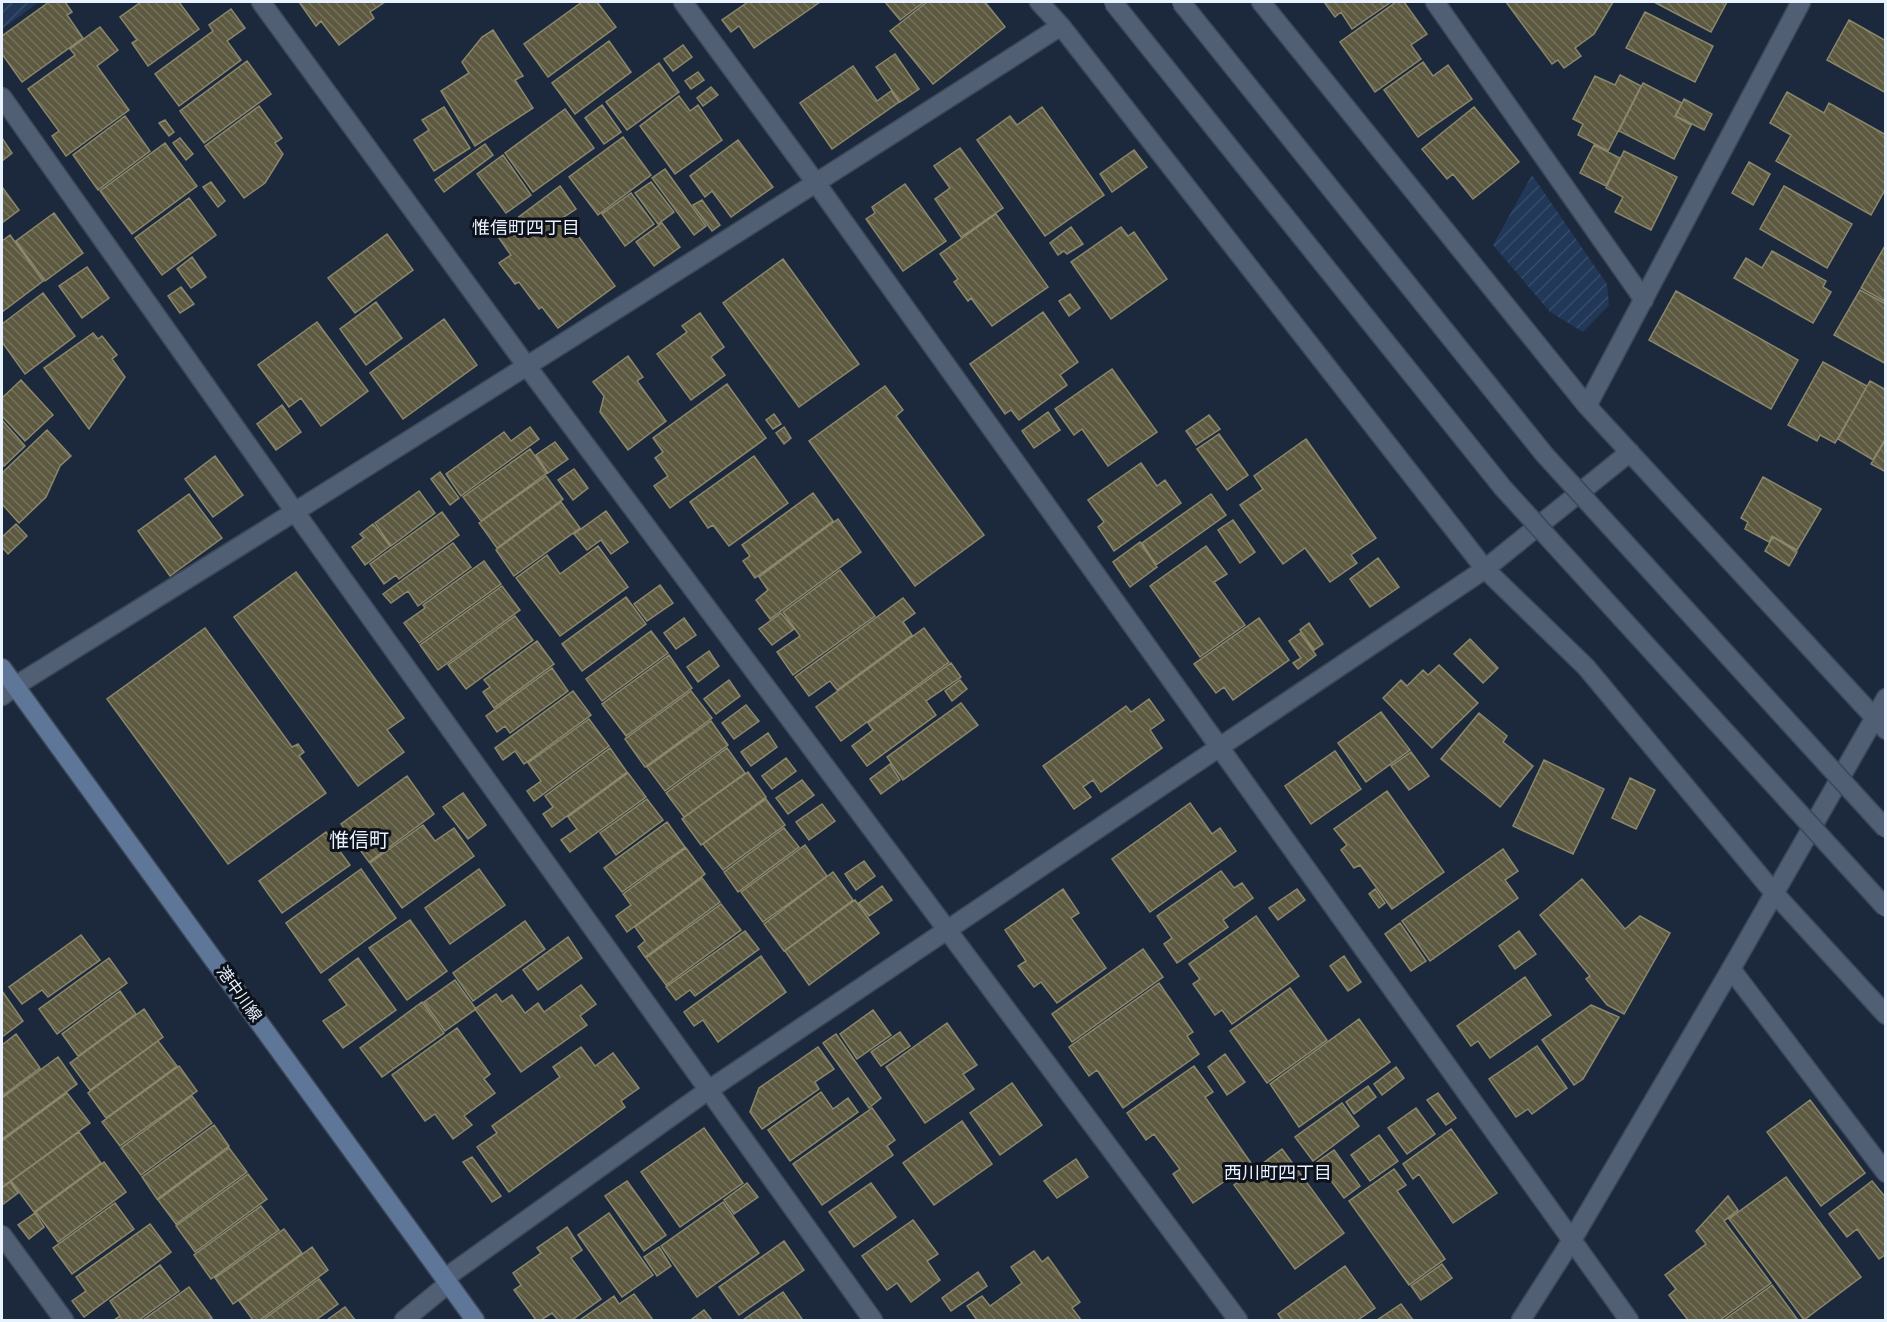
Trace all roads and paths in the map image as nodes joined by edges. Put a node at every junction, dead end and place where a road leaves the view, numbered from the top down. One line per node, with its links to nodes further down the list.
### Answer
1 (261, 2): 13 (street)
2 (683, 2): 11 (street)
3 (1039, 2): 9 (street)
4 (1113, 2): 25 (street, bridge)
5 (1181, 2): 23 (street, bridge)
6 (1261, 2): 14 (street)
7 (1435, 2): 12 (street)
8 (1802, 2): 12 (street)
9 (1061, 26): 11 (street); 17 (street)
10 (2, 97): 16 (street)
11 (816, 183): 13 (street); 22 (street)
12 (1644, 300): 14 (street)
13 (526, 365): 16 (street); 26 (street)
14 (1587, 406): 15 (street)
15 (1630, 452): 17 (street); 21 (street)
16 (295, 512): 19 (street); 29 (street)
17 (1485, 570): 22 (street); 24 (street)
18 (2, 668): 19 (main road, 港中川線)
19 (8, 691): 33 (main road, 港中川線)
20 (1886, 698): 21 (street)
21 (1880, 723): 24 (street)
22 (1219, 748): 26 (street); 32 (street)
23 (1886, 829)
24 (1775, 894): 27 (street); 28 (street)
25 (1886, 908)
26 (947, 930): 29 (street); 38 (street)
27 (1731, 969): 30 (street); 32 (street)
28 (1886, 1015)
29 (707, 1091): 33 (street); 37 (street)
30 (1886, 1173)
31 (2, 1235): 34 (street)
32 (1572, 1240): 39 (street); 40 (street)
33 (447, 1281): 35 (street); 36 (main road, 港中川線)
34 (64, 1320)
35 (404, 1320)
36 (475, 1320)
37 (873, 1320)
38 (1238, 1320)
39 (1521, 1320)
40 (1629, 1320)

